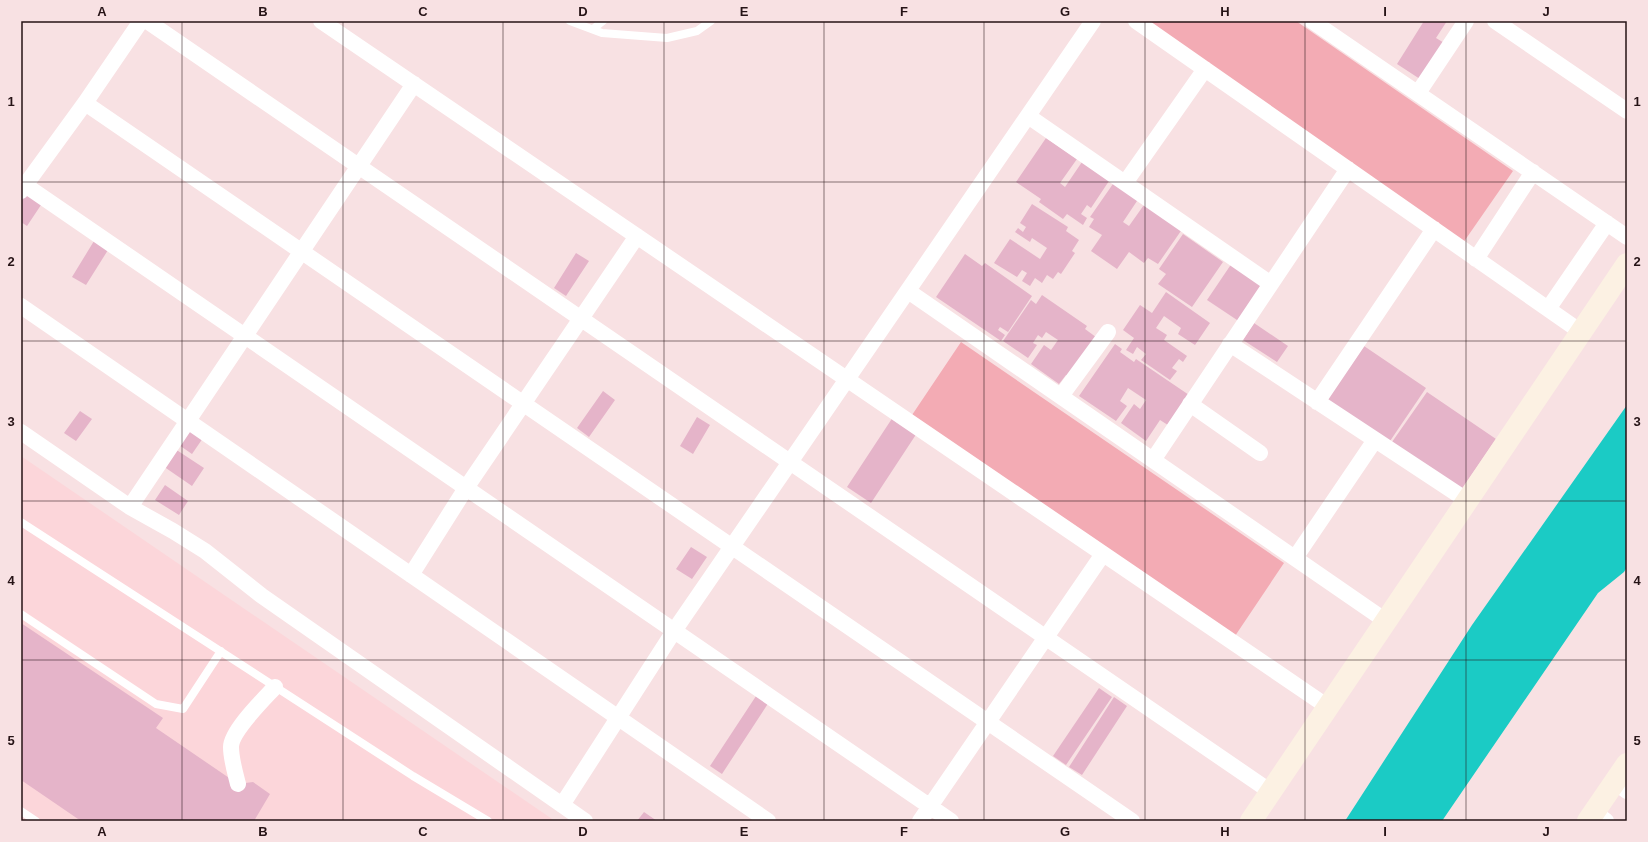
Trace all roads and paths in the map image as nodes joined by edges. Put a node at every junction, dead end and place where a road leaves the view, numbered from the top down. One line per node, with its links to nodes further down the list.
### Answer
1 (141, 21): 16 (street)
2 (147, 21): 19 (street)
3 (321, 21): 14 (street)
4 (570, 21): 12 (lane)
5 (603, 21): 12 (lane)
6 (711, 21): 12 (lane)
7 (1093, 21): 18 (street)
8 (1136, 21): 13 (street)
9 (1312, 21): 15 (street)
10 (1466, 21): 15 (street)
11 (1495, 21): 17 (street)
12 (592, 29)
13 (1205, 69): 20 (street); 22 (street)
14 (414, 84): 19 (street); 26 (street)
15 (1418, 93): 21 (street)
16 (85, 103): 23 (street); 28 (street)
17 (1627, 111)
18 (1028, 116): 22 (street); 32 (street)
19 (358, 166): 28 (street); 35 (street)
20 (1348, 169): 25 (street); 31 (street)
21 (1533, 172): 24 (street); 29 (street)
22 (1125, 183): 31 (street)
23 (23, 188): 38 (street)
24 (1607, 223): 27 (street); 34 (street)
25 (1434, 229): 29 (street); 42 (street)
26 (637, 236): 35 (street); 40 (street)
27 (1627, 237)
28 (301, 252): 38 (street); 43 (street)
29 (1476, 259): 34 (street)
30 (1627, 264): 37 (street)
31 (1271, 284): 39 (street)
32 (908, 291): 40 (street); 41 (street)
33 (21, 306): 45 (street)
34 (1548, 309): 37 (street)
35 (581, 318): 43 (street); 50 (street)
36 (1108, 332): 41 (street)
37 (1581, 332): 52 (street)
38 (245, 336): 45 (street); 51 (street)
39 (1230, 344): 42 (street); 44 (street)
40 (847, 380): 50 (street); 56 (street)
41 (1061, 396): 49 (street)
42 (1317, 402): 47 (street)
43 (523, 403): 51 (street); 55 (street)
44 (1190, 404): 48 (street); 49 (street)
45 (188, 421): 53 (street); 58 (street)
46 (21, 432): 53 (street)
47 (1375, 440): 52 (street); 57 (street)
48 (1260, 453)
49 (1153, 460): 57 (street)
50 (790, 462): 55 (street); 62 (street)
51 (466, 488): 58 (street); 61 (street)
52 (1468, 501): 60 (street)
53 (130, 507): 72 (street)
54 (21, 522): 63 (lane)
55 (732, 547): 61 (street); 67 (street)
56 (1102, 554): 62 (street); 65 (street)
57 (1295, 558): 60 (street)
58 (411, 575): 66 (street)
59 (21, 614): 63 (lane)
60 (1386, 621): 65 (street)
61 (674, 631): 66 (street); 73 (street)
62 (1045, 637): 67 (street); 71 (street)
63 (221, 651): 64 (lane)
64 (275, 687): 69 (street); 77 (lane)
65 (1328, 707): 71 (street)
66 (617, 717): 72 (street); 79 (street)
67 (988, 722): 73 (street); 82 (street)
68 (1627, 764): 70 (street)
69 (238, 784)
70 (1621, 786): 75 (street)
71 (1271, 792): 83 (street)
72 (562, 805): 78 (street)
73 (930, 806): 80 (street); 81 (street)
74 (21, 811): 76 (lane)
75 (1596, 818)
76 (36, 821)
77 (488, 821)
78 (585, 821)
79 (768, 821)
80 (920, 821)
81 (951, 821)
82 (1132, 821)
83 (1251, 821)

